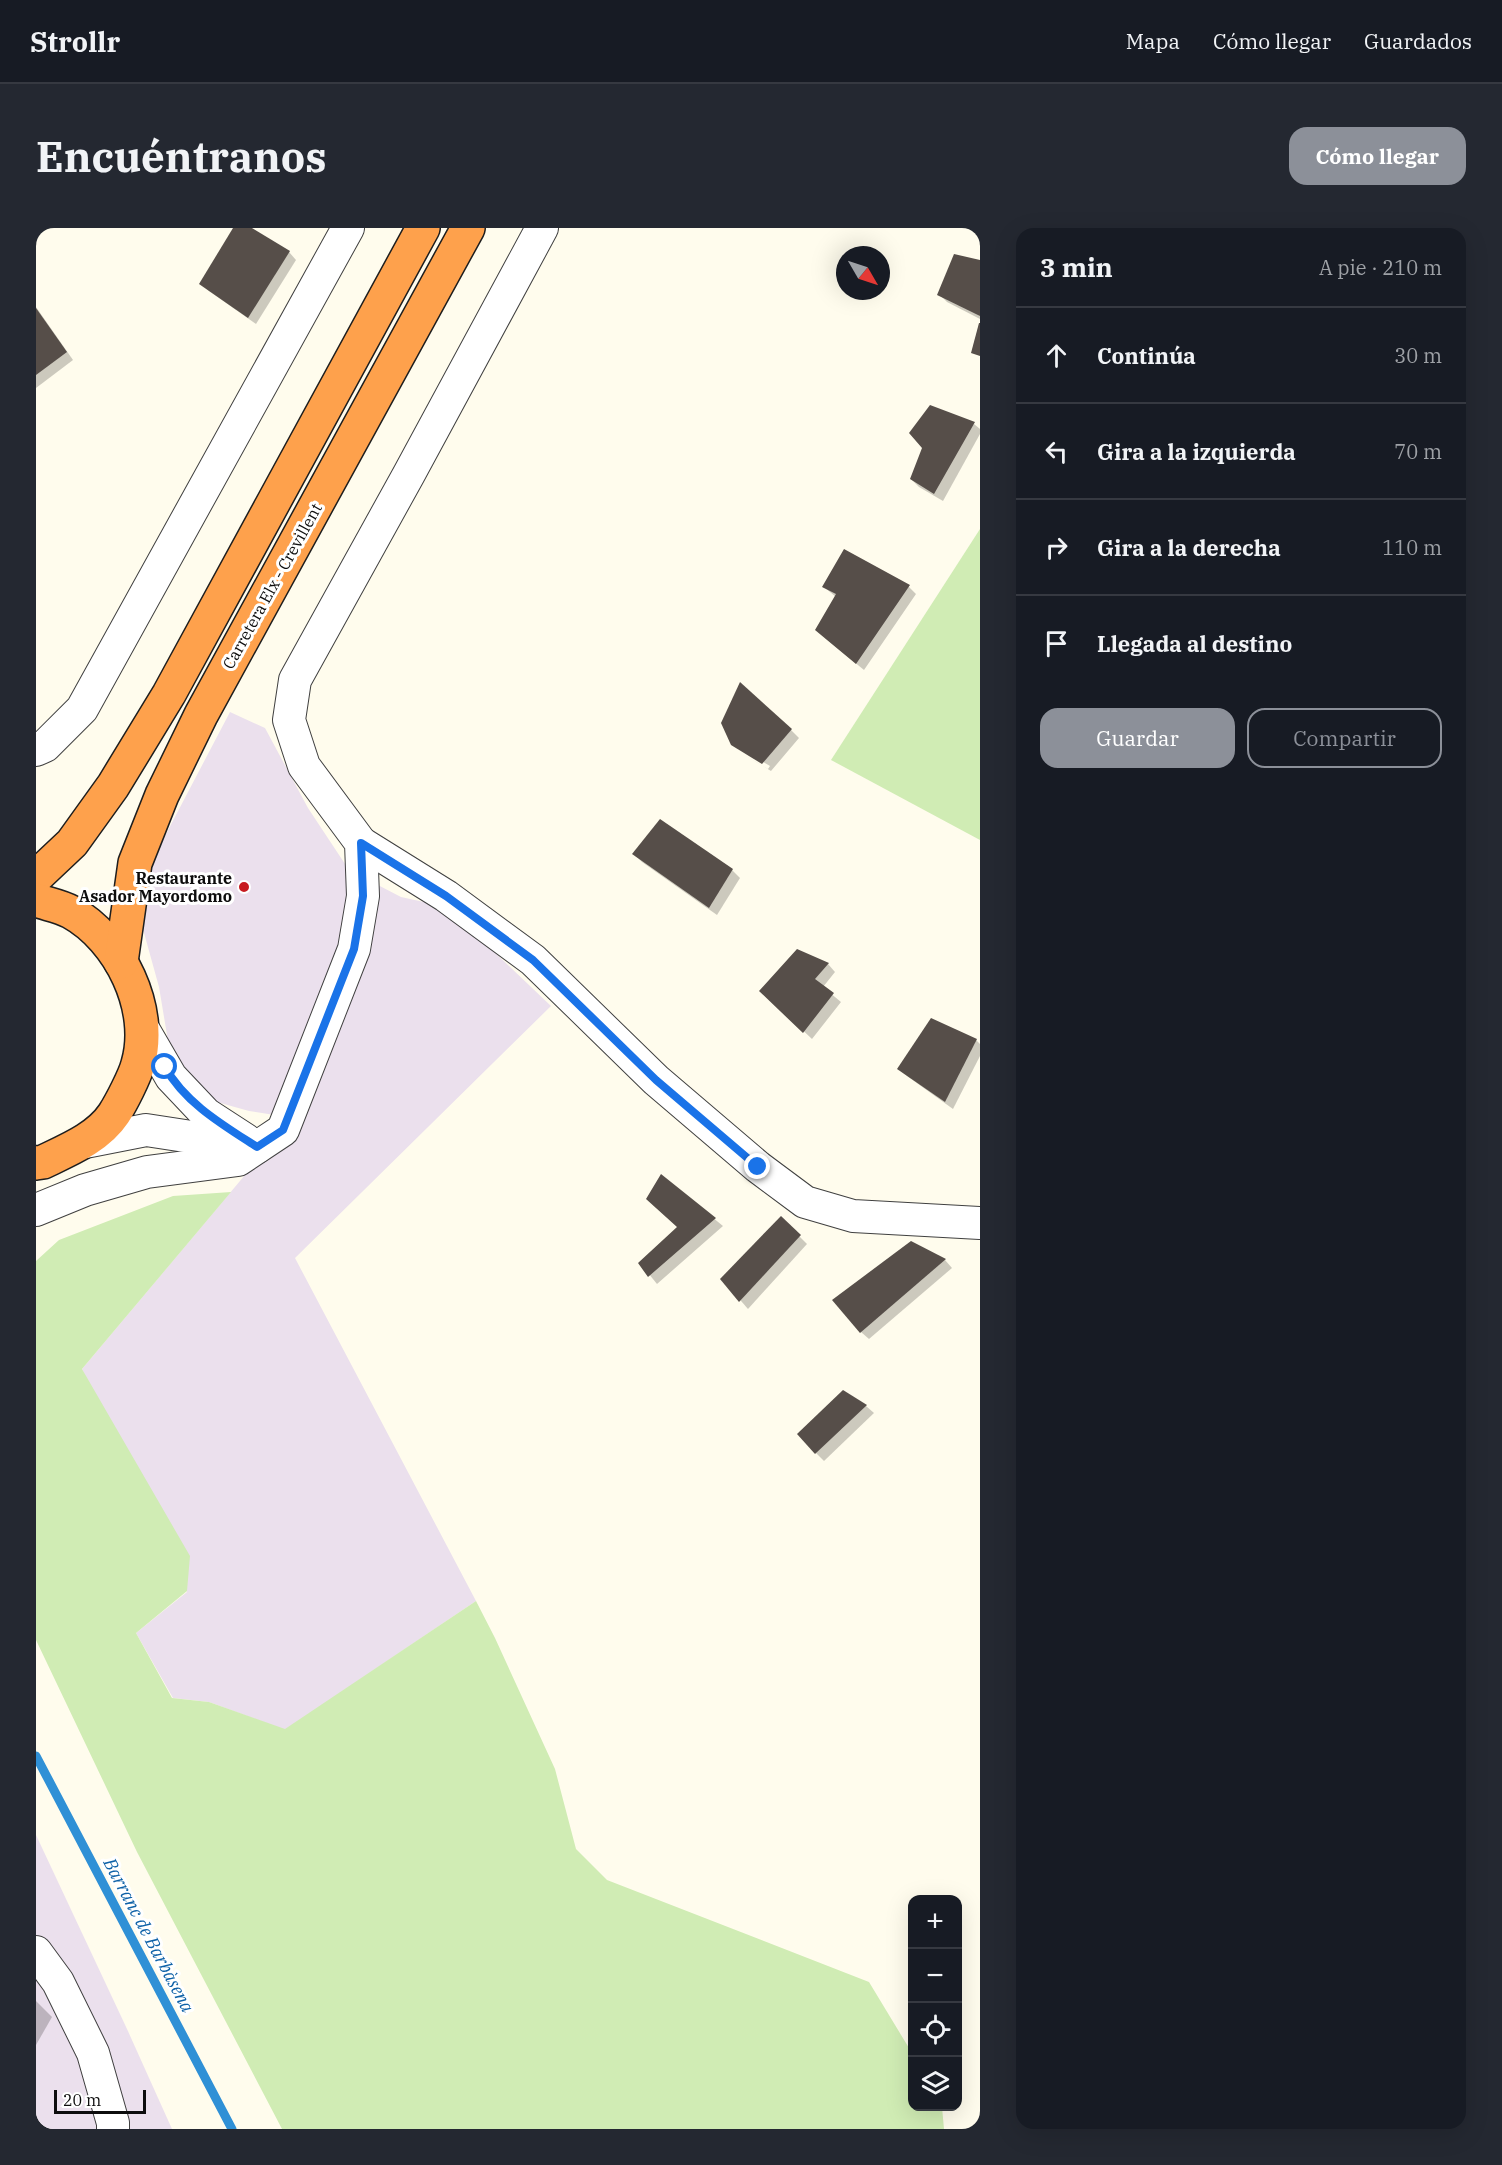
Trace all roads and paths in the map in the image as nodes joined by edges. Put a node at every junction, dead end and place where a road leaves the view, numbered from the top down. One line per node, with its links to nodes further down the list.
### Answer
1 (348, 228): 5 (street)
2 (423, 228): 7 (highway)
3 (468, 228): 9 (highway, Carretera Elx - Crevillent)
4 (542, 228): 6 (street)
5 (36, 750)
6 (361, 843): 12 (street); 15 (street)
7 (36, 877)
8 (36, 900): 9 (highway)
9 (121, 962): 10 (highway)
10 (142, 1027): 11 (highway); 12 (street)
11 (85, 1142): 12 (street); 13 (highway)
12 (257, 1147): 14 (street)
13 (36, 1163)
14 (36, 1210)
15 (980, 1223)
16 (36, 1952): 17 (street)
17 (113, 2129)

